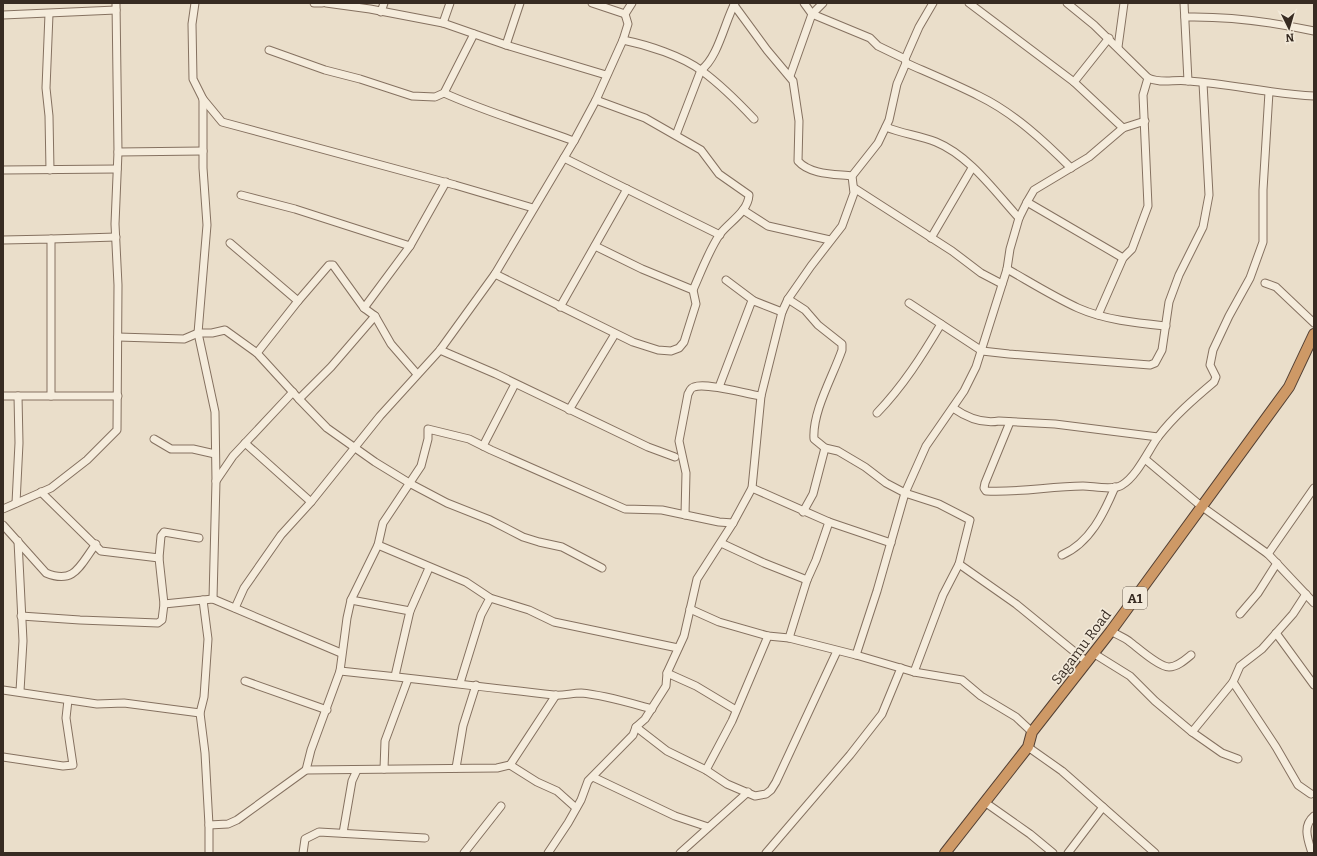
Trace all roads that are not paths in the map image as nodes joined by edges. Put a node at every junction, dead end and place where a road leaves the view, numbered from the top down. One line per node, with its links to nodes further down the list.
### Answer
1 (195, 3): 44 (street)
2 (316, 3): 3 (street)
3 (322, 3)
4 (326, 3): 19 (street)
5 (384, 3): 19 (street)
6 (450, 3): 25 (street)
7 (520, 3): 30 (street)
8 (592, 3): 21 (street)
9 (632, 3): 21 (street)
10 (804, 3): 22 (street)
11 (823, 3): 22 (street)
12 (933, 3): 33 (street)
13 (969, 3): 39 (street)
14 (1067, 3): 28 (street)
15 (1124, 3): 31 (street)
16 (1184, 3): 24 (street)
17 (734, 4): 34 (street); 36 (street)
18 (116, 6): 20 (street); 53 (street)
19 (381, 12): 25 (street)
20 (49, 14): 23 (street); 59 (street)
21 (625, 14): 29 (street)
22 (812, 14): 33 (street); 36 (street)
23 (3, 15)
24 (1185, 18): 26 (street); 38 (street)
25 (443, 23): 27 (street)
26 (1314, 31)
27 (474, 34): 30 (street); 42 (street)
28 (1109, 38): 31 (street); 39 (street)
29 (623, 40): 34 (street); 35 (street)
30 (506, 45): 35 (street)
31 (1118, 47): 37 (street)
32 (269, 50): 42 (street)
33 (906, 61): 48 (street); 56 (street)
34 (701, 70): 46 (street); 50 (street)
35 (606, 75): 45 (street)
36 (790, 76): 60 (street)
37 (1148, 78): 38 (street); 47 (street)
38 (1188, 80): 40 (street)
39 (1074, 82): 49 (street)
40 (1203, 82): 41 (street); 96 (street)
41 (1269, 92): 43 (street); 118 (street)
42 (444, 93): 51 (street)
43 (1314, 96)
44 (203, 99): 52 (street); 61 (street)
45 (596, 100): 50 (street); 51 (street)
46 (754, 119)
47 (1145, 121): 49 (street); 78 (street)
48 (886, 127): 55 (street); 60 (street)
49 (1124, 128): 56 (street)
50 (676, 135): 67 (street)
51 (574, 141): 54 (street)
52 (203, 151): 53 (street); 97 (street)
53 (118, 152): 57 (street)
54 (564, 158): 63 (street); 66 (street)
55 (972, 168): 68 (street); 71 (street)
56 (1071, 168): 65 (street)
57 (117, 169): 59 (street); 70 (street)
58 (3, 170): 59 (street)
59 (50, 170)
60 (852, 176): 62 (street)
61 (446, 182): 66 (street); 76 (street)
62 (854, 188): 71 (street); 74 (street)
63 (627, 189): 69 (street); 77 (street)
64 (241, 195): 76 (street)
65 (1027, 202): 68 (street); 78 (street)
66 (533, 208): 80 (street)
67 (743, 210): 69 (street); 74 (street)
68 (1019, 218): 79 (street)
69 (720, 234): 84 (street)
70 (116, 237): 72 (street); 100 (street)
71 (931, 238): 83 (street)
72 (50, 239): 73 (street); 110 (street)
73 (3, 240)
74 (830, 240): 85 (street)
75 (230, 243): 86 (street)
76 (410, 246): 90 (street)
77 (595, 246): 84 (street); 89 (street)
78 (1123, 258): 92 (street)
79 (1007, 269): 83 (street); 92 (street)
80 (495, 274): 89 (street); 101 (street)
81 (726, 280): 87 (street)
82 (1265, 283): 94 (street)
83 (1002, 284): 102 (street)
84 (692, 290): 98 (street)
85 (788, 299): 91 (street); 123 (street)
86 (298, 301): 90 (street); 103 (street)
87 (754, 301): 91 (street); 106 (street)
88 (909, 303): 95 (street)
89 (560, 307): 98 (street)
90 (364, 308): 93 (street)
91 (782, 312): 112 (street)
92 (1098, 315): 96 (street)
93 (375, 316): 104 (street); 113 (street)
94 (1314, 323)
95 (941, 324): 102 (street); 116 (street)
96 (1166, 326): 102 (street)
97 (198, 333): 100 (street); 103 (street); 124 (street)
98 (615, 334): 115 (street)
99 (1314, 334): 136 (highway, Sagamu Road / A1)
100 (118, 337): 111 (street)
101 (440, 350): 104 (street); 105 (street)
102 (982, 350): 114 (street)
103 (257, 353): 107 (street)
104 (417, 374): 122 (street)
105 (515, 384): 115 (street); 121 (street)
106 (719, 387): 112 (street); 139 (street)
107 (292, 392): 113 (street); 120 (street)
108 (3, 396): 109 (street)
109 (18, 396): 110 (street); 135 (street)
110 (51, 396): 111 (street)
111 (118, 396): 132 (street)
112 (761, 396): 130 (street)
113 (299, 399): 122 (street)
114 (953, 408): 117 (street); 133 (street)
115 (569, 410): 125 (street)
116 (877, 413)
117 (1010, 422): 118 (street); 129 (street)
118 (1158, 437): 126 (street)
119 (154, 439): 124 (street)
120 (245, 443): 127 (street); 134 (street)
121 (483, 446): 128 (street); 139 (street)
122 (355, 447): 128 (street); 134 (street)
123 (825, 448): 133 (street); 138 (street)
124 (215, 454): 127 (street)
125 (675, 457)
126 (1145, 459): 129 (street); 136 (street)
127 (216, 481): 159 (street)
128 (411, 484): 148 (street); 155 (street)
129 (1116, 487): 150 (street)
130 (752, 488): 138 (street); 141 (street)
131 (1314, 488): 149 (street)
132 (41, 492): 135 (street); 147 (street)
133 (904, 493): 146 (street); 153 (street)
134 (311, 502): 164 (street)
135 (16, 503): 137 (street)
136 (1201, 506): 149 (street); 169 (highway, Sagamu Road / A1)
137 (3, 509)
138 (803, 512): 140 (street)
139 (685, 515): 141 (street)
140 (829, 522): 146 (street); 156 (street)
141 (733, 523): 145 (street)
142 (3, 525): 144 (street)
143 (200, 538): 151 (street)
144 (18, 541): 147 (street); 168 (street)
145 (721, 543): 156 (street); 165 (street)
146 (891, 543): 177 (street)
147 (96, 544): 151 (street)
148 (378, 545): 154 (street); 161 (street)
149 (1268, 554): 152 (street)
150 (1062, 555)
151 (159, 558): 163 (street)
152 (1277, 563): 157 (street); 167 (street)
153 (959, 564): 179 (street); 182 (street)
154 (429, 568): 158 (street); 166 (street)
155 (602, 568)
156 (807, 580): 172 (street)
157 (1306, 594): 162 (street); 170 (street)
158 (490, 598): 173 (street); 188 (street)
159 (213, 599): 160 (street); 164 (street)
160 (204, 600): 163 (street); 198 (street)
161 (351, 600): 166 (street); 175 (street)
162 (1314, 603)
163 (164, 604): 168 (street)
164 (235, 608): 175 (street)
165 (690, 609): 171 (street); 173 (street)
166 (410, 610): 184 (street)
167 (1240, 614)
168 (21, 616): 192 (street)
169 (1111, 631): 176 (highway, Sagamu Road / A1); 178 (street)
170 (1276, 633): 187 (street); 190 (street)
171 (768, 636): 172 (street); 197 (street)
172 (789, 638): 174 (street)
173 (678, 648): 183 (street)
174 (837, 651): 177 (street); 212 (street)
175 (342, 653): 181 (street)
176 (1093, 654): 179 (highway, Sagamu Road / A1); 201 (street)
177 (856, 655): 180 (street)
178 (1191, 655)
179 (1087, 662): 200 (highway, Sagamu Road / A1)
180 (902, 668): 182 (street); 228 (street)
181 (340, 671): 184 (street); 196 (street)
182 (914, 672): 200 (street)
183 (667, 673): 195 (street); 197 (street)
184 (395, 676): 185 (street)
185 (408, 679): 188 (street); 207 (street)
186 (245, 681): 196 (street)
187 (1233, 682): 201 (street); 213 (street)
188 (460, 683): 189 (street)
189 (476, 685): 193 (street); 206 (street)
190 (1314, 685)
191 (3, 690): 192 (street)
192 (20, 691): 194 (street)
193 (556, 695): 195 (street); 205 (street)
194 (68, 700): 198 (street); 203 (street)
195 (652, 709): 199 (street)
196 (326, 710): 208 (street)
197 (736, 710): 210 (street)
198 (200, 713): 219 (street)
199 (636, 727): 210 (street); 211 (street)
200 (1032, 732): 202 (highway, Sagamu Road / A1)
201 (1192, 732): 204 (street)
202 (1028, 747): 214 (highway, Sagamu Road / A1); 216 (street)
203 (3, 757)
204 (1238, 759)
205 (510, 765): 206 (street); 217 (street)
206 (456, 768): 207 (street)
207 (384, 769): 209 (street)
208 (306, 770): 209 (street); 219 (street)
209 (357, 770): 221 (street)
210 (706, 770): 212 (street)
211 (592, 777): 217 (street); 220 (street)
212 (748, 792): 220 (street)
213 (1311, 794)
214 (986, 803): 229 (highway, Sagamu Road / A1); 230 (street)
215 (501, 806): 225 (street)
216 (1103, 807): 231 (street); 232 (street)
217 (576, 808): 226 (street)
218 (1314, 816): 233 (street)
219 (209, 825): 223 (street)
220 (708, 827): 227 (street)
221 (343, 833): 222 (street); 224 (street)
222 (425, 838)
223 (209, 853)
224 (303, 853)
225 (464, 853)
226 (548, 853)
227 (680, 853)
228 (766, 853)
229 (945, 853)
230 (1053, 853)
231 (1068, 853)
232 (1155, 853)
233 (1312, 853)

